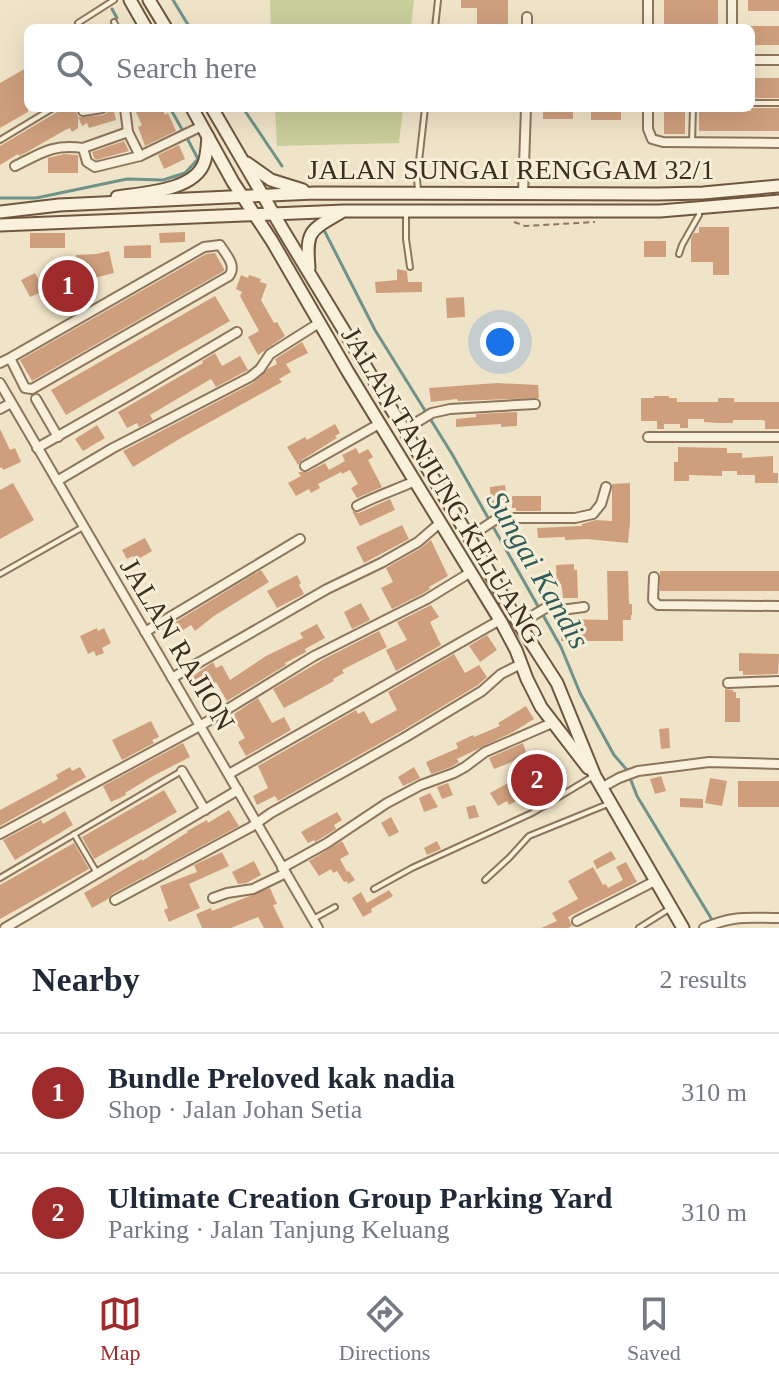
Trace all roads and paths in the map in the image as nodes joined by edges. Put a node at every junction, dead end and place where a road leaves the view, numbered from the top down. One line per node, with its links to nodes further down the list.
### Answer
1 (114, 0): 8 (lane)
2 (130, 0): 9 (main road)
3 (149, 0): 10 (main road)
4 (438, 0): 11 (lane)
5 (648, 0): 13 (street)
6 (732, 0): 14 (street)
7 (527, 17): 12 (street)
8 (78, 23)
9 (144, 24)
10 (164, 24)
11 (435, 24)
12 (527, 24)
13 (648, 24)
14 (732, 24)
15 (755, 60): 16 (street)
16 (779, 60)
17 (755, 103): 18 (lane)
18 (779, 103)
19 (46, 112): 30 (lane)
20 (126, 112): 28 (street)
21 (194, 112): 27 (main road, JALAN TANJUNG KELUANG)
22 (214, 112): 35 (main road, JALAN TANJUNG KELUANG)
23 (425, 112): 37 (lane)
24 (526, 112): 43 (street)
25 (648, 112): 31 (street)
26 (693, 112): 31 (lane)
27 (202, 126): 29 (main road, JALAN TANJUNG KELUANG); 34 (street)
28 (128, 132): 33 (street); 34 (street)
29 (208, 137): 45 (main road, JALAN TANJUNG KELUANG); 48 (main road)
30 (0, 140)
31 (692, 142): 32 (street)
32 (779, 143)
33 (83, 148): 34 (street); 36 (street)
34 (140, 156)
35 (241, 157): 41 (main road); 44 (main road, JALAN TANJUNG KELUANG)
36 (15, 166)
37 (417, 179): 38 (path); 42 (lane)
38 (435, 179)
39 (779, 186): 40 (main road, JALAN SUNGAI RENGGAM 32/1)
40 (760, 188): 43 (main road, JALAN SUNGAI RENGGAM 32/1); 47 (main road)
41 (315, 193): 42 (main road, JALAN SUNGAI RENGGAM 32/1); 44 (main road, JALAN SUNGAI RENGGAM 32/1)
42 (418, 193): 43 (main road, JALAN SUNGAI RENGGAM 32/1)
43 (523, 194)
44 (264, 196): 45 (main road, JALAN SUNGAI RENGGAM 32/1); 53 (main road, JALAN TANJUNG KELUANG)
45 (243, 197): 48 (main road, JALAN SUNGAI RENGGAM 32/1); 54 (main road, JALAN TANJUNG KELUANG)
46 (779, 201): 47 (main road, JALAN SUNGAI RENGGAM 32/1)
47 (761, 203): 49 (main road, JALAN SUNGAI RENGGAM 32/1)
48 (73, 205): 51 (main road)
49 (699, 209): 52 (main road, JALAN SUNGAI RENGGAM 32/1); 56 (lane)
50 (344, 211): 52 (main road, JALAN SUNGAI RENGGAM 32/1); 53 (main road, JALAN SUNGAI RENGGAM 32/1); 58 (main road)
51 (0, 212)
52 (406, 212): 57 (lane)
53 (274, 213): 54 (main road, JALAN SUNGAI RENGGAM 32/1); 58 (main road, JALAN TANJUNG KELUANG)
54 (253, 214): 55 (main road, JALAN SUNGAI RENGGAM 32/1); 59 (main road, JALAN TANJUNG KELUANG)
55 (0, 225)
56 (679, 254)
57 (410, 267)
58 (310, 274): 69 (main road, JALAN TANJUNG KELUANG)
59 (319, 323): 68 (main road, JALAN TANJUNG KELUANG); 75 (street)
60 (237, 332): 70 (street)
61 (10, 358): 61 (street); 62 (street)
62 (0, 363)
63 (0, 383): 65 (street, JALAN RAJION)
64 (36, 399): 70 (street)
65 (11, 403): 67 (street); 73 (street, JALAN RAJION)
66 (535, 404): 69 (street)
67 (0, 409)
68 (379, 424): 74 (street); 76 (main road, JALAN TANJUNG KELUANG)
69 (404, 430): 81 (main road, JALAN TANJUNG KELUANG)
70 (58, 437): 73 (street)
71 (648, 437): 72 (street)
72 (779, 437)
73 (37, 448): 75 (street, JALAN RAJION)
74 (305, 466)
75 (57, 481): 80 (street, JALAN RAJION)
76 (415, 481): 78 (street); 79 (main road, JALAN TANJUNG KELUANG)
77 (606, 487): 81 (street)
78 (357, 506)
79 (441, 522): 83 (main road, JALAN TANJUNG KELUANG); 93 (street)
80 (79, 528): 84 (lane); 90 (street, JALAN RAJION)
81 (473, 534): 89 (main road, JALAN TANJUNG KELUANG)
82 (300, 539): 90 (street)
83 (471, 572): 88 (main road, JALAN TANJUNG KELUANG); 97 (street)
84 (0, 574)
85 (654, 577): 86 (street)
86 (779, 606)
87 (584, 607): 89 (street)
88 (500, 620): 92 (main road, JALAN TANJUNG KELUANG); 100 (street)
89 (519, 624): 91 (main road, JALAN TANJUNG KELUANG)
90 (145, 632): 93 (street, JALAN RAJION)
91 (538, 653): 92 (main road); 101 (main road, JALAN TANJUNG KELUANG)
92 (521, 664): 96 (main road, JALAN TANJUNG KELUANG); 106 (street)
93 (172, 678): 97 (street, JALAN RAJION)
94 (779, 681): 95 (street)
95 (728, 683)
96 (552, 723): 101 (main road, JALAN TANJUNG KELUANG); 109 (street)
97 (197, 727): 100 (street, JALAN RAJION); 107 (street)
98 (779, 764): 102 (street)
99 (182, 771): 105 (street); 108 (lane)
100 (229, 774): 103 (street, JALAN RAJION)
101 (595, 776): 102 (main road, JALAN TANJUNG KELUANG); 114 (lane)
102 (601, 788): 104 (main road, JALAN TANJUNG KELUANG)
103 (238, 790): 105 (street); 106 (street, JALAN RAJION)
104 (610, 803): 112 (lane); 113 (main road, JALAN TANJUNG KELUANG)
105 (205, 810): 110 (street)
106 (254, 824): 109 (street, JALAN RAJION); 116 (street)
107 (0, 834)
108 (74, 834): 110 (lane); 111 (lane)
109 (284, 870): 115 (street); 120 (street, JALAN RAJION)
110 (97, 873): 123 (street)
111 (0, 878)
112 (485, 880)
113 (655, 881): 118 (main road, JALAN TANJUNG KELUANG); 121 (street)
114 (374, 889)
115 (213, 898)
116 (115, 900)
117 (335, 907): 120 (lane)
118 (671, 908): 125 (lane); 126 (main road, JALAN TANJUNG KELUANG)
119 (779, 918): 122 (street)
120 (313, 919): 124 (street, JALAN RAJION)
121 (577, 921)
122 (706, 927)
123 (5, 928)
124 (318, 928)
125 (639, 928)
126 (683, 928)

